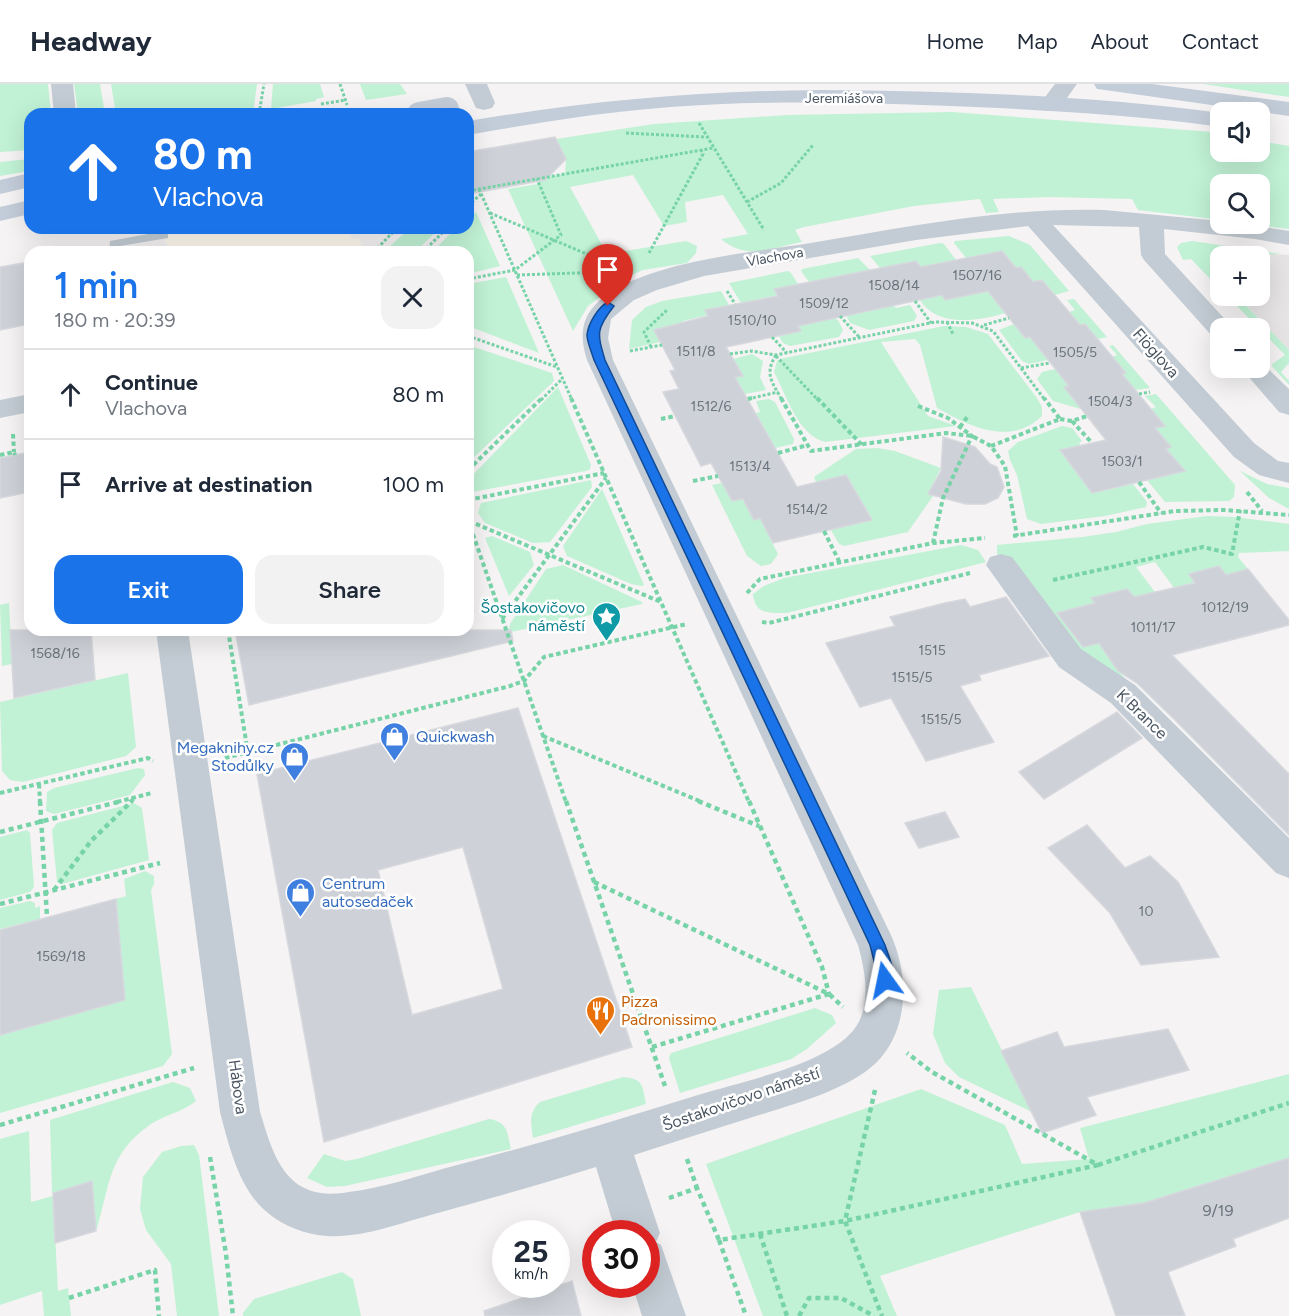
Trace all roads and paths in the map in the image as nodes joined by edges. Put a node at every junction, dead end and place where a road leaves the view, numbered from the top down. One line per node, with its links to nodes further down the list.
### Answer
1 (62, 84): 15 (street)
2 (264, 84): 16 (path)
3 (340, 84): 12 (path)
4 (627, 84): 9 (main road)
5 (1066, 84): 10 (street)
6 (1105, 84): 8 (main road)
7 (1144, 84): 8 (street)
8 (1171, 91): 20 (main road)
9 (549, 94)
10 (1046, 94): 19 (main road, Jeremiášova); 21 (main road, Jeremiášova)
11 (488, 96): 17 (main road, bridge)
12 (346, 100): 13 (path); 14 (path)
13 (321, 104)
14 (347, 105)
15 (64, 108)
16 (261, 108)
17 (450, 108)
18 (696, 118): 23 (path)
19 (1210, 118)
20 (1276, 121)
21 (474, 127)
22 (618, 133): 23 (path)
23 (706, 136): 25 (path)
24 (813, 145): 33 (path)
25 (713, 148): 26 (path); 33 (path)
26 (701, 150): 27 (path); 48 (path)
27 (537, 179): 31 (path); 43 (path)
28 (24, 181): 29 (main road)
29 (0, 187)
30 (474, 191): 31 (path)
31 (480, 191): 32 (path); 35 (path)
32 (474, 198)
33 (747, 202): 47 (path)
34 (24, 208): 36 (main road)
35 (489, 213): 43 (path); 50 (path)
36 (0, 214)
37 (1034, 218): 38 (street, Vlachova); 47 (street, Vlachova); 101 (street, Flöglova)
38 (1150, 221): 42 (street, Vlachova); 60 (street)
39 (391, 234): 45 (path)
40 (441, 234): 46 (path)
41 (164, 235): 44 (lane)
42 (1289, 238)
43 (555, 240): 49 (path); 50 (path)
44 (114, 246)
45 (380, 246)
46 (429, 246)
47 (780, 256): 120 (street, Vlachova)
48 (646, 257)
49 (616, 267)
50 (515, 270): 52 (path); 53 (path)
51 (616, 272): 52 (path)
52 (517, 275): 75 (path)
53 (474, 278)
54 (728, 293): 56 (path)
55 (915, 301): 62 (path)
56 (735, 304)
57 (672, 305): 69 (path)
58 (840, 316): 67 (path)
59 (1009, 318): 63 (path)
60 (1210, 318)
61 (947, 322): 62 (path); 63 (path); 64 (path)
62 (931, 323): 67 (path)
63 (983, 326): 76 (path)
64 (953, 334)
65 (772, 337): 71 (path)
66 (474, 338): 75 (path)
67 (860, 338): 71 (path)
68 (662, 345): 69 (path)
69 (651, 347): 70 (path)
70 (623, 352)
71 (787, 353): 73 (path)
72 (730, 354): 73 (path)
73 (776, 355): 80 (path); 96 (path)
74 (1050, 363): 76 (path)
75 (558, 367): 77 (path)
76 (1022, 368): 89 (path)
77 (562, 378): 100 (path); 102 (path)
78 (1263, 378): 85 (street)
79 (1153, 391): 81 (path)
80 (778, 392): 82 (path); 95 (path)
81 (1138, 394)
82 (748, 399)
83 (24, 404): 86 (street)
84 (918, 406): 91 (path)
85 (1289, 406)
86 (0, 409)
87 (968, 416): 91 (path)
88 (1087, 416): 90 (path)
89 (1060, 419): 90 (path); 97 (path)
90 (1072, 421): 94 (path)
91 (960, 427): 92 (path)
92 (972, 436): 96 (path); 97 (path); 114 (path)
93 (13, 439): 99 (path)
94 (1092, 443)
95 (808, 445): 96 (path); 98 (path)
96 (862, 445)
97 (991, 446): 112 (path)
98 (778, 453)
99 (0, 454)
100 (474, 464)
101 (1289, 473)
102 (605, 475): 106 (path); 117 (path); 119 (path)
103 (718, 476): 105 (path)
104 (1139, 482): 108 (path)
105 (687, 483)
106 (474, 499)
107 (1240, 510): 108 (path); 109 (path); 116 (path)
108 (1161, 513): 112 (path)
109 (1289, 515)
110 (474, 523): 117 (path)
111 (824, 531): 118 (path)
112 (1017, 536): 115 (path)
113 (474, 538): 121 (path)
114 (933, 543): 115 (path); 118 (path)
115 (1001, 546): 137 (street, K Brance)
116 (1232, 554)
117 (549, 555): 119 (path); 121 (path)
118 (840, 563): 120 (path)
119 (661, 603): 122 (path)
120 (722, 616): 122 (path); 153 (street, Šostakovičovo náměstí)
121 (502, 620): 125 (path)
122 (672, 627): 125 (path); 135 (path)
123 (173, 636): 153 (street, Hábova)
124 (229, 636): 127 (path)
125 (524, 681): 126 (path); 127 (path)
126 (543, 736): 135 (path); 139 (path)
127 (248, 753): 128 (path)
128 (219, 759)
129 (158, 764): 130 (path)
130 (39, 784): 131 (path); 134 (path)
131 (0, 793)
132 (152, 793): 133 (path)
133 (135, 797): 134 (path); 140 (path)
134 (41, 821): 136 (path); 141 (path)
135 (760, 826): 144 (path)
136 (0, 832)
137 (1289, 862)
138 (160, 863): 140 (path)
139 (594, 882): 144 (path); 146 (path)
140 (54, 890): 141 (path)
141 (46, 892): 142 (path); 143 (path)
142 (0, 904)
143 (47, 917)
144 (829, 994): 145 (path); 146 (path)
145 (844, 1009)
146 (652, 1047): 149 (path)
147 (905, 1052): 156 (path)
148 (204, 1067): 152 (path)
149 (666, 1089)
150 (875, 1090): 160 (path)
151 (1289, 1103): 156 (path)
152 (0, 1125)
153 (609, 1144): 159 (street)
154 (209, 1152): 166 (path)
155 (685, 1154): 157 (path)
156 (1098, 1165): 160 (path)
157 (697, 1188): 158 (path); 162 (path)
158 (665, 1200)
159 (634, 1220)
160 (845, 1221): 161 (path); 172 (path)
161 (759, 1234): 162 (path); 169 (path)
162 (719, 1240): 168 (path)
163 (69, 1298): 165 (path)
164 (658, 1298): 167 (street)
165 (159, 1316)
166 (233, 1316)
167 (664, 1316)
168 (746, 1316)
169 (787, 1316)
170 (799, 1316): 171 (path)
171 (874, 1316)
172 (882, 1316)

